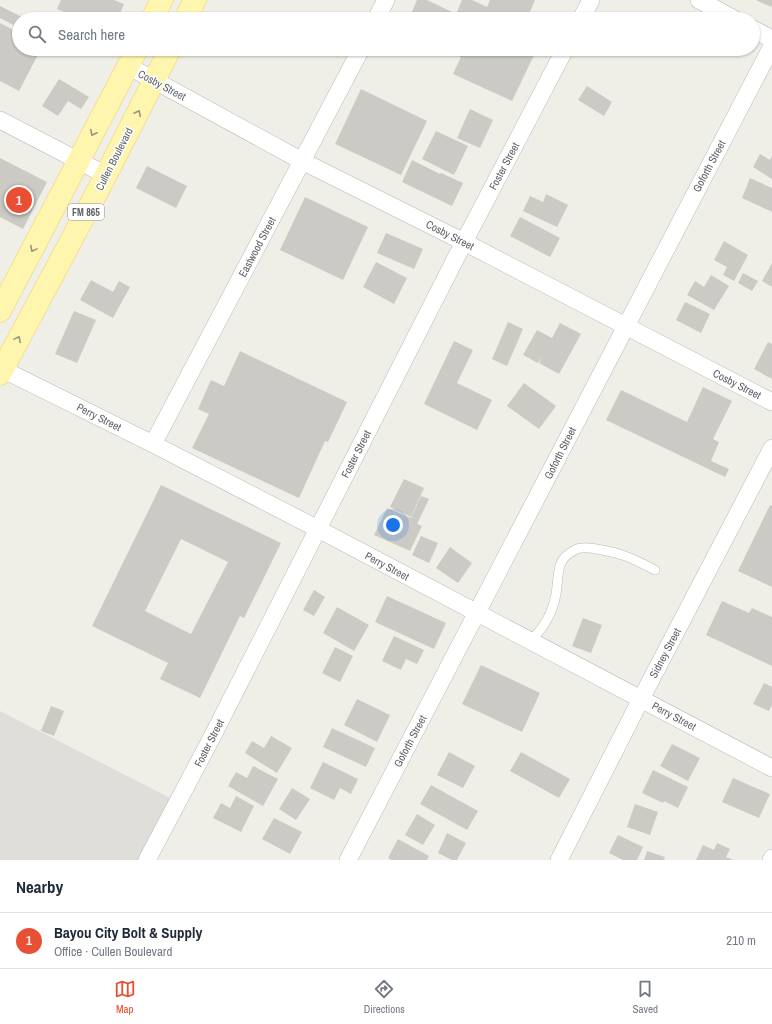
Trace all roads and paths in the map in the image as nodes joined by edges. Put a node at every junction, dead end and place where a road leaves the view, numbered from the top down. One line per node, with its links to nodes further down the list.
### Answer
1 (162, 0): 6 (main road)
2 (195, 0): 7 (main road)
3 (386, 0): 8 (street)
4 (591, 0): 9 (street)
5 (699, 0): 10 (street)
6 (156, 12)
7 (189, 12)
8 (380, 12)
9 (585, 12)
10 (721, 12)
11 (760, 33): 12 (street)
12 (772, 40)
13 (772, 46): 25 (street, Goforth Street)
14 (166, 56): 18 (main road, Cullen Boulevard / FM 865)
15 (357, 56): 21 (street, Eastwood Street)
16 (561, 56): 23 (street, Foster Street)
17 (132, 58): 18 (street, Cosby Street); 20 (main road, FM 865, one-way to 20)
18 (154, 80): 21 (street, Cosby Street); 22 (main road, Cullen Boulevard / FM 865, one-way to 18)
19 (0, 120): 20 (street)
20 (79, 161): 22 (street); 24 (main road, FM 865, one-way to 24)
21 (302, 161): 23 (street, Cosby Street); 28 (street, Eastwood Street)
22 (106, 175): 26 (main road, Cullen Boulevard / FM 865, one-way to 22)
23 (464, 242): 25 (street, Cosby Street); 30 (street, Foster Street)
24 (0, 311)
25 (625, 326): 27 (street, Cosby Street); 32 (street, Goforth Street)
26 (1, 370): 28 (street, Perry Street)
27 (772, 402)
28 (153, 444): 30 (street, Perry Street)
29 (772, 448): 34 (street, Sidney Street)
30 (318, 529): 32 (street, Perry Street); 36 (street, Foster Street)
31 (655, 570): 33 (lane)
32 (477, 614): 33 (street, Perry Street); 37 (street, Goforth Street)
33 (530, 642): 34 (street, Perry Street)
34 (641, 699): 35 (street, Perry Street); 38 (street, Sidney Street)
35 (772, 768)
36 (147, 860)
37 (348, 860)
38 (560, 860)

